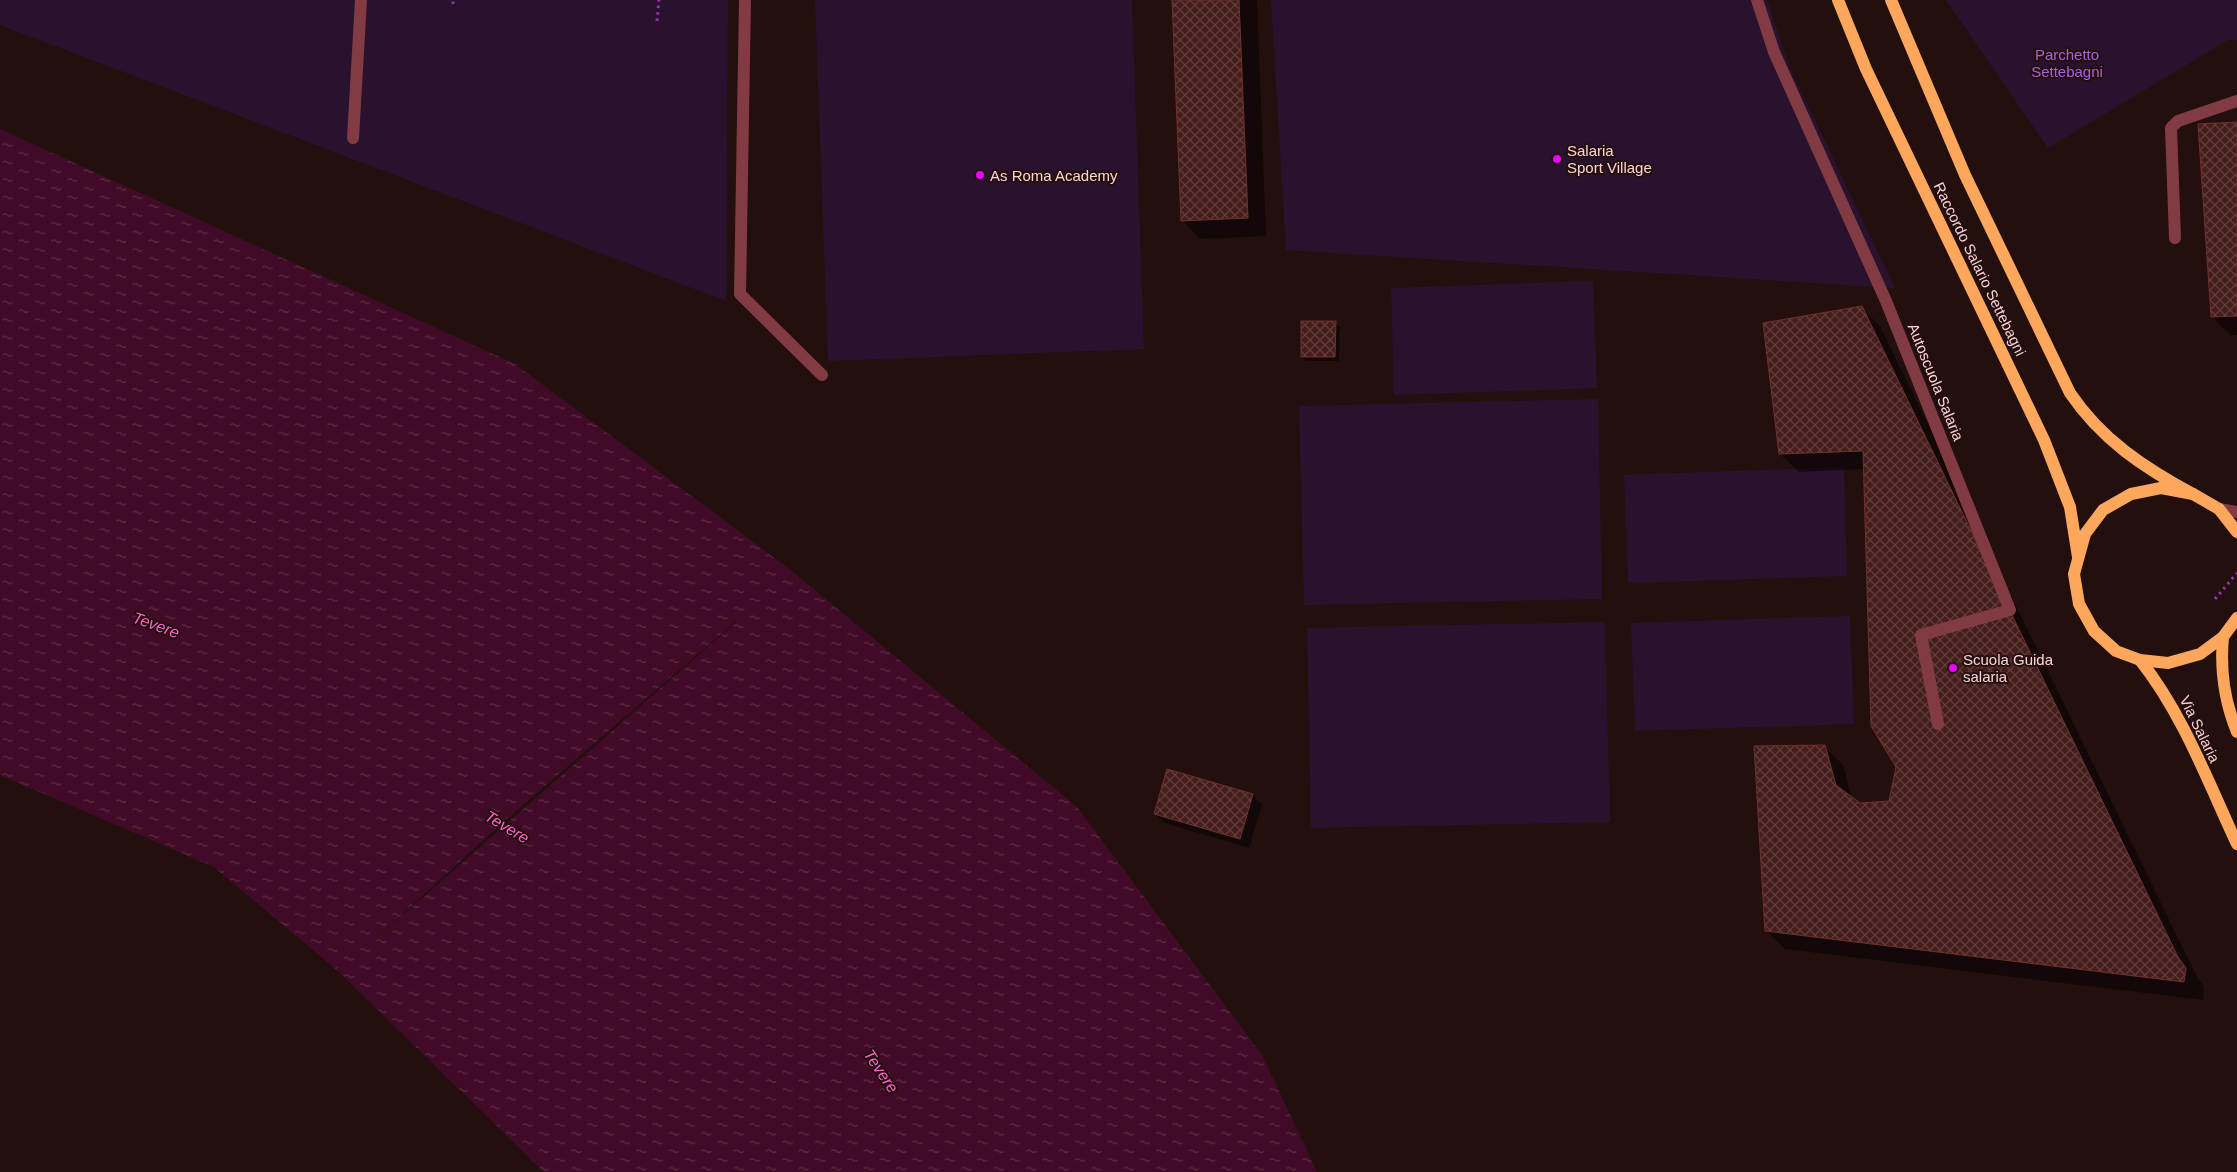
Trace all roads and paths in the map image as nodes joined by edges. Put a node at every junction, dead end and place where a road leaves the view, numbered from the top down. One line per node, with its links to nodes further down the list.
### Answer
1 (362, 0): 9 (street)
2 (659, 0): 7 (path)
3 (746, 0): 11 (street)
4 (1757, 0): 22 (street, Autoscuola Salaria)
5 (1838, 0): 16 (main road, Raccordo Salario Settebagni)
6 (1891, 0): 12 (main road, Raccordo Salario Settebagni)
7 (657, 21)
8 (2237, 101): 10 (street)
9 (353, 138)
10 (2175, 238)
11 (822, 375)
12 (2193, 494): 13 (main road, Raccordo Salario Settebagni); 16 (main road)
13 (2219, 509): 14 (street); 15 (main road)
14 (2237, 512)
15 (2237, 532)
16 (2078, 557): 21 (main road)
17 (2237, 573): 18 (path)
18 (2215, 599)
19 (2237, 618): 20 (main road)
20 (2223, 637): 21 (main road); 23 (main road)
21 (2140, 660): 24 (main road, Via Salaria)
22 (1938, 724)
23 (2237, 732)
24 (2237, 844)

